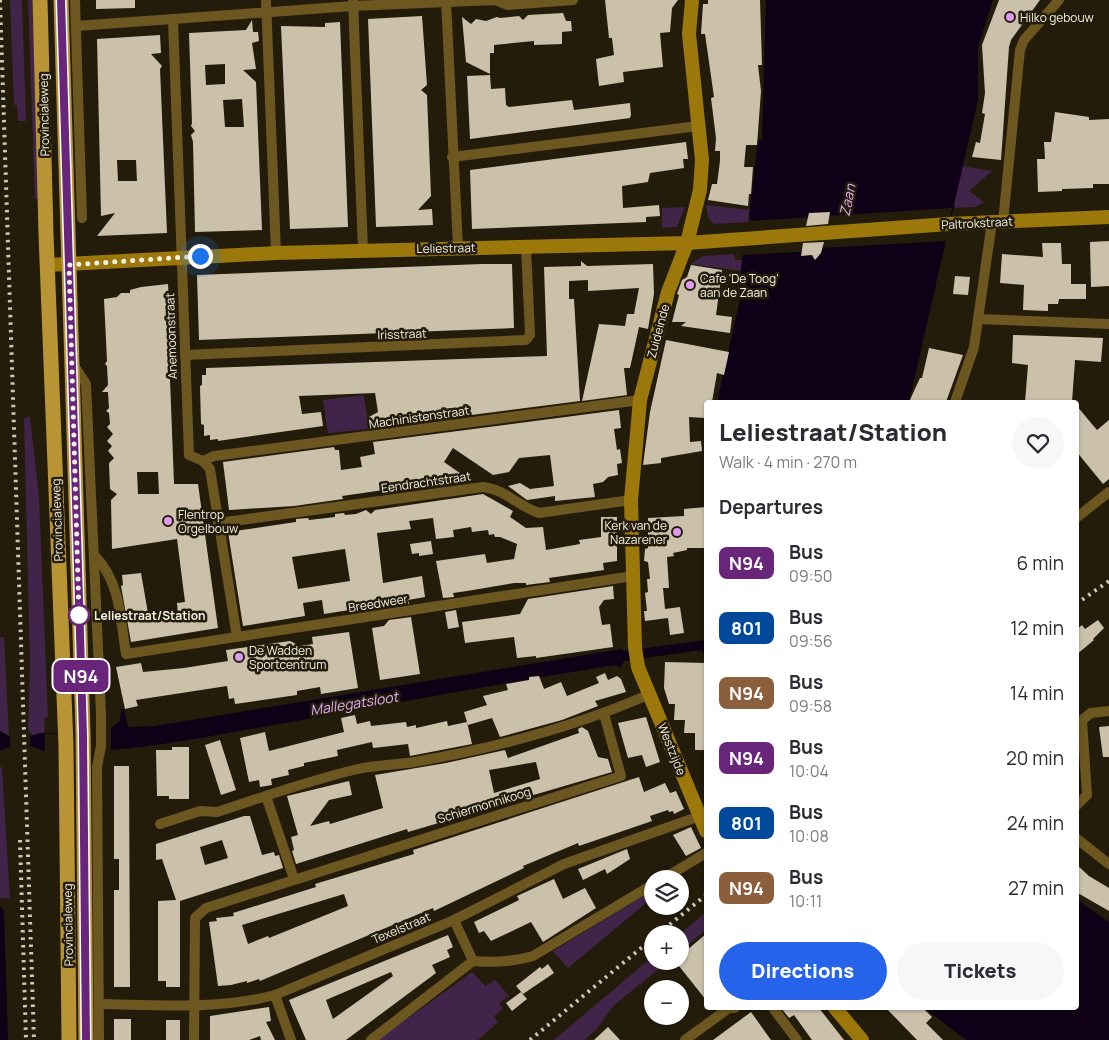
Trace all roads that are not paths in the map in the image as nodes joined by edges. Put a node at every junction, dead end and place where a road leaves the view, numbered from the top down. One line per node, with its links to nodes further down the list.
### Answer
1 (40, 0): 26 (main road, Provincialeweg)
2 (60, 0): 27 (main road, Provincialeweg)
3 (75, 0): 13 (street)
4 (266, 0): 11 (street)
5 (494, 0): 6 (street); 9 (street)
6 (573, 0)
7 (692, 0): 14 (street, Zuideinde)
8 (1059, 0): 18 (street)
9 (446, 1): 10 (street); 15 (street)
10 (353, 3): 11 (street); 23 (street)
11 (267, 13): 12 (street); 24 (street)
12 (173, 20): 13 (street); 25 (street, Anemoonstraat)
13 (76, 26): 17 (street)
14 (698, 126): 15 (street); 20 (street, Zuideinde)
15 (452, 157): 21 (street)
16 (1109, 217): 18 (street, Paltrokstraat)
17 (82, 218)
18 (997, 222): 19 (street, Paltrokstraat); 28 (street)
19 (844, 230): 20 (street, Leliestraat)
20 (687, 243): 22 (street, Leliestraat); 32 (street, Zuideinde)
21 (458, 247): 22 (street, Leliestraat); 23 (street, Leliestraat)
22 (526, 247): 30 (street, Irisstraat)
23 (363, 250): 24 (street, Leliestraat)
24 (276, 252): 25 (street, Leliestraat)
25 (181, 257): 27 (street, Leliestraat); 30 (street, Anemoonstraat)
26 (47, 265): 27 (street, Leliestraat); 65 (main road, Provincialeweg)
27 (69, 265): 31 (main road, Provincialeweg)
28 (978, 319): 29 (street); 33 (street)
29 (1109, 324)
30 (185, 355): 34 (street, Anemoonstraat)
31 (72, 363): 39 (street); 66 (main road, Provincialeweg)
32 (640, 400): 34 (street, Machinistenstraat); 36 (street, Zuideinde)
33 (956, 400)
34 (202, 461): 38 (street, Anemoonstraat)
35 (1109, 492): 37 (street)
36 (631, 500): 38 (street, Eendrachtstraat); 40 (street, Zuideinde)
37 (1079, 516)
38 (218, 523): 41 (street, Anemoonstraat)
39 (94, 556): 41 (street, Breedweer); 60 (street)
40 (633, 576): 41 (street, Breedweer); 42 (street, Zuideinde)
41 (237, 637)
42 (638, 667): 43 (street, Westzijde)
43 (650, 694): 45 (street); 48 (street, Westzijde)
44 (1109, 711): 47 (street)
45 (604, 714): 46 (street); 55 (street, Schiermonnikoog)
46 (266, 796): 49 (street); 55 (street)
47 (1079, 803)
48 (700, 816): 50 (street, Westzijde); 57 (street, Texelstraat)
49 (160, 824)
50 (704, 826)
51 (1079, 840): 53 (street)
52 (704, 854): 54 (street)
53 (1109, 864)
54 (678, 870)
55 (294, 879): 61 (street)
56 (644, 890): 58 (street)
57 (454, 920): 58 (street); 59 (street, Texelstraat)
58 (473, 961): 70 (street)
59 (275, 994): 61 (street, Texelstraat); 69 (street)
60 (99, 1004): 61 (street, Texelstraat); 67 (street)
61 (194, 1005): 68 (street)
62 (726, 1010): 71 (street)
63 (774, 1010): 72 (street)
64 (837, 1010): 73 (street)
65 (69, 1040)
66 (86, 1040)
67 (99, 1040)
68 (194, 1040)
69 (292, 1040)
70 (371, 1040)
71 (685, 1040)
72 (797, 1040)
73 (862, 1040)

